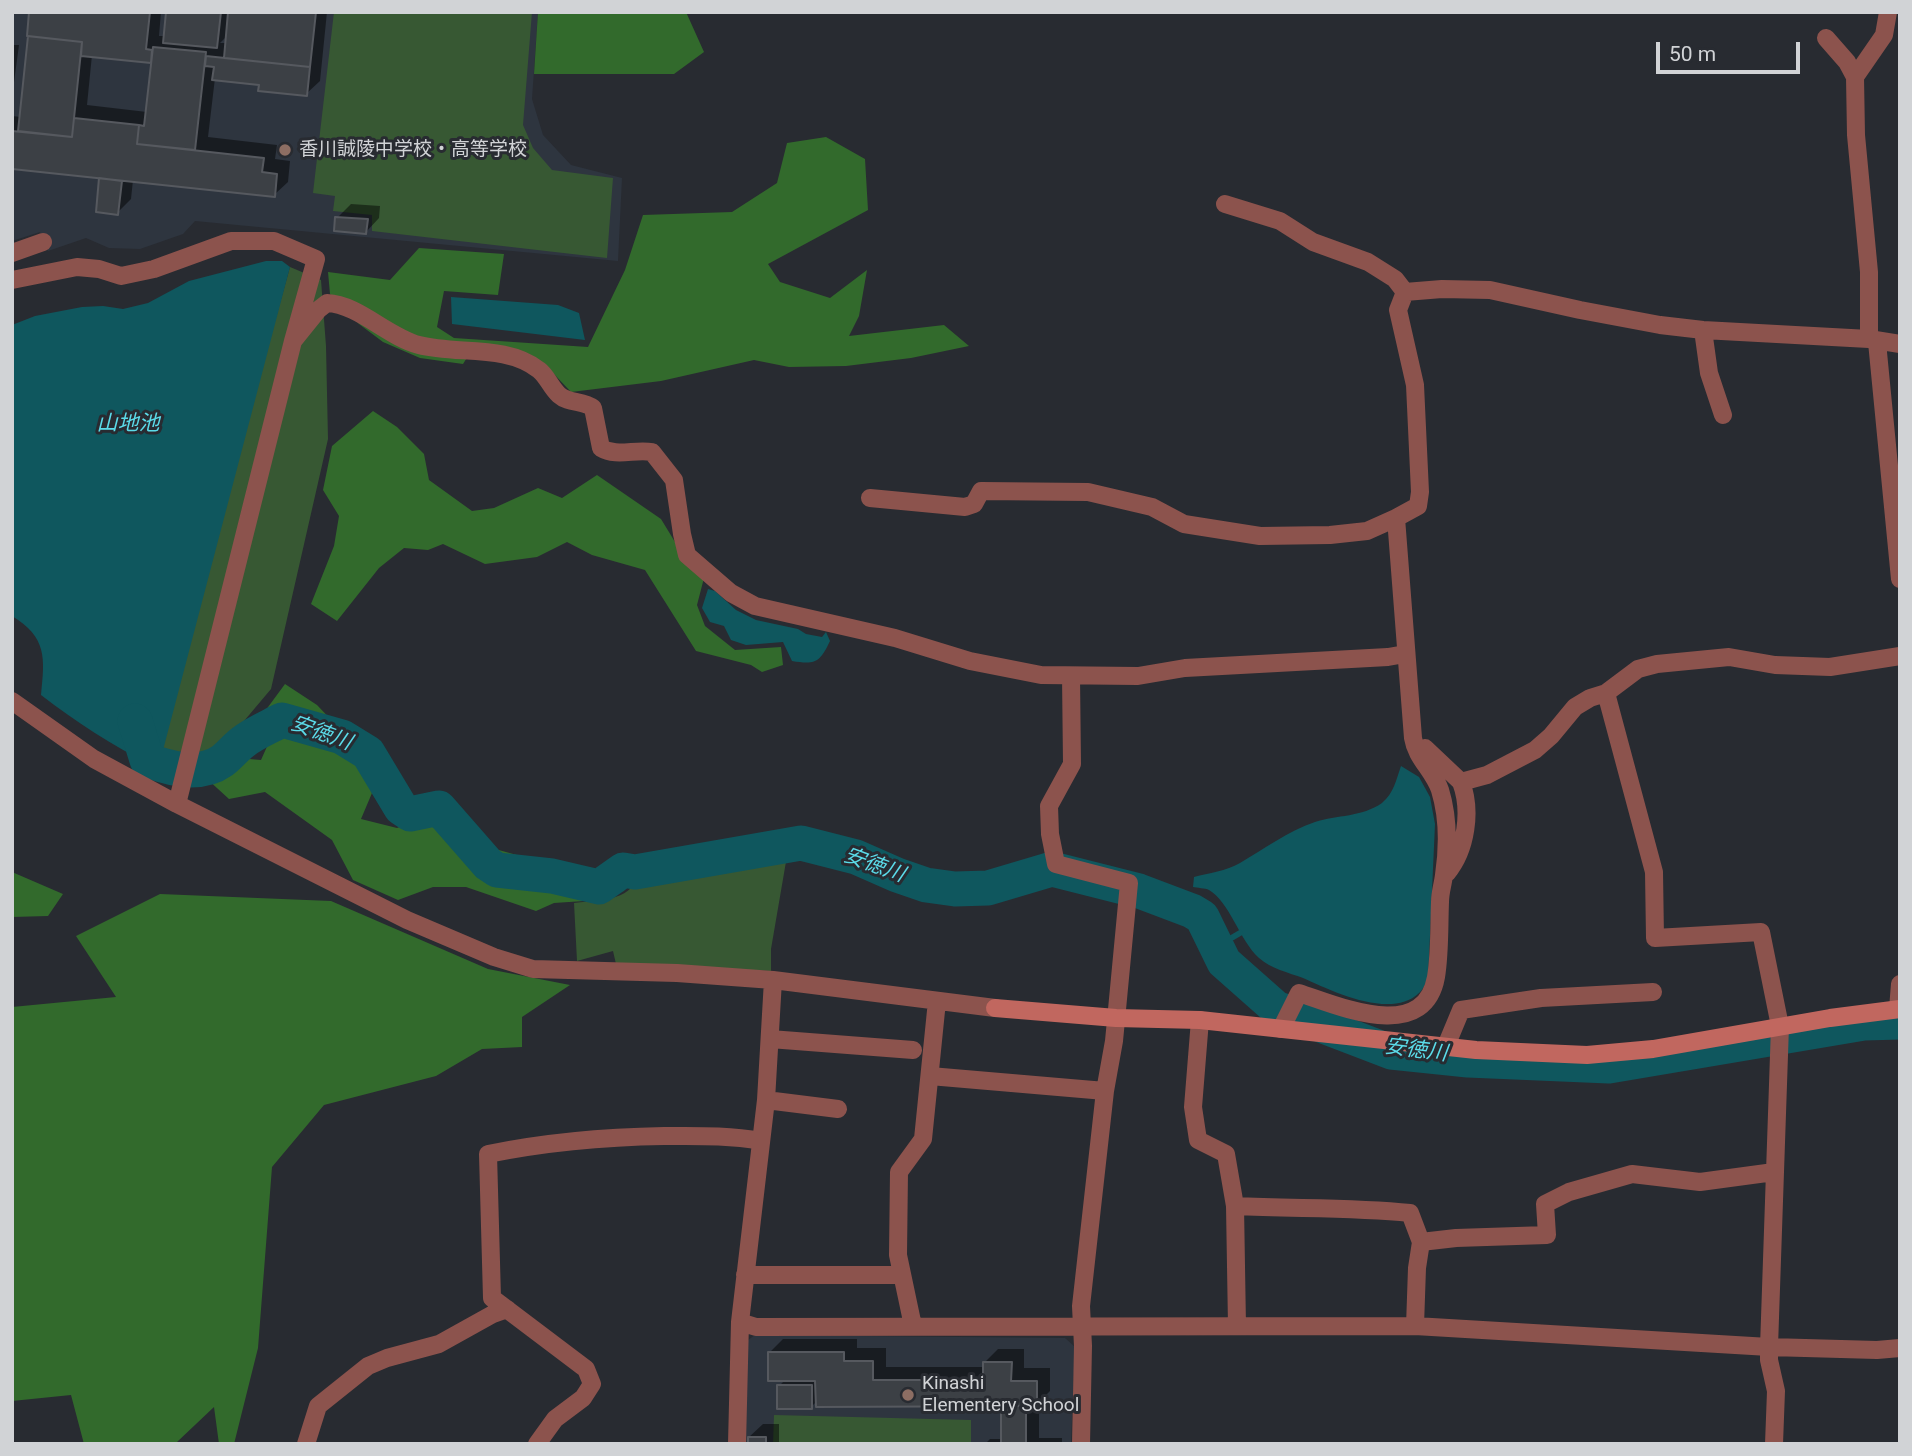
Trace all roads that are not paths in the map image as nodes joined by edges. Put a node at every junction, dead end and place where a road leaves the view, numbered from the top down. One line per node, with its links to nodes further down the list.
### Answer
1 (1888, 12): 3 (street)
2 (1826, 38): 3 (street)
3 (1855, 77): 10 (street)
4 (1225, 204): 8 (street)
5 (43, 242): 6 (street)
6 (12, 253)
7 (12, 281): 11 (street)
8 (1405, 292): 9 (street); 15 (street)
9 (1703, 330): 10 (street); 13 (street)
10 (1873, 340): 12 (street); 16 (street)
11 (293, 341): 19 (street); 24 (street)
12 (1900, 344)
13 (1723, 415)
14 (870, 498): 15 (street)
15 (1396, 518): 17 (street)
16 (1900, 579)
17 (1405, 653): 19 (street); 22 (street)
18 (1900, 656): 20 (street)
19 (1071, 676): 31 (street)
20 (1606, 693): 23 (street); 33 (street)
21 (12, 701): 24 (street)
22 (1413, 738): 23 (street); 25 (street)
23 (1461, 782): 25 (street)
24 (177, 804): 26 (street)
25 (1444, 876): 34 (street)
26 (773, 981): 29 (street); 35 (street)
27 (1900, 984): 30 (street)
28 (1653, 992): 36 (street)
29 (937, 1001): 31 (street); 38 (street)
30 (1899, 1009): 33 (street)
31 (1116, 1018): 32 (street); 39 (street)
32 (1200, 1020): 34 (street); 44 (street)
33 (1780, 1026): 36 (street); 43 (street)
34 (1281, 1029): 36 (street)
35 (771, 1039): 37 (street); 40 (street)
36 (1446, 1046)
37 (913, 1050)
38 (930, 1076): 39 (street); 50 (street)
39 (1105, 1091): 53 (street)
40 (766, 1100): 41 (street); 42 (street)
41 (838, 1108)
42 (761, 1141): 46 (street); 48 (street)
43 (1774, 1172): 45 (street); 54 (street)
44 (1235, 1206): 45 (street); 51 (street)
45 (1421, 1242): 52 (street)
46 (745, 1275): 47 (street); 49 (street)
47 (894, 1275)
48 (507, 1309): 56 (street); 57 (street)
49 (740, 1322): 50 (street); 58 (street)
50 (913, 1326): 53 (street)
51 (1237, 1326): 52 (street); 53 (street)
52 (1415, 1326): 54 (street)
53 (1081, 1328): 59 (street)
54 (1769, 1347): 55 (street); 60 (street)
55 (1900, 1348)
56 (306, 1444)
57 (537, 1444)
58 (737, 1444)
59 (1081, 1444)
60 (1774, 1444)

